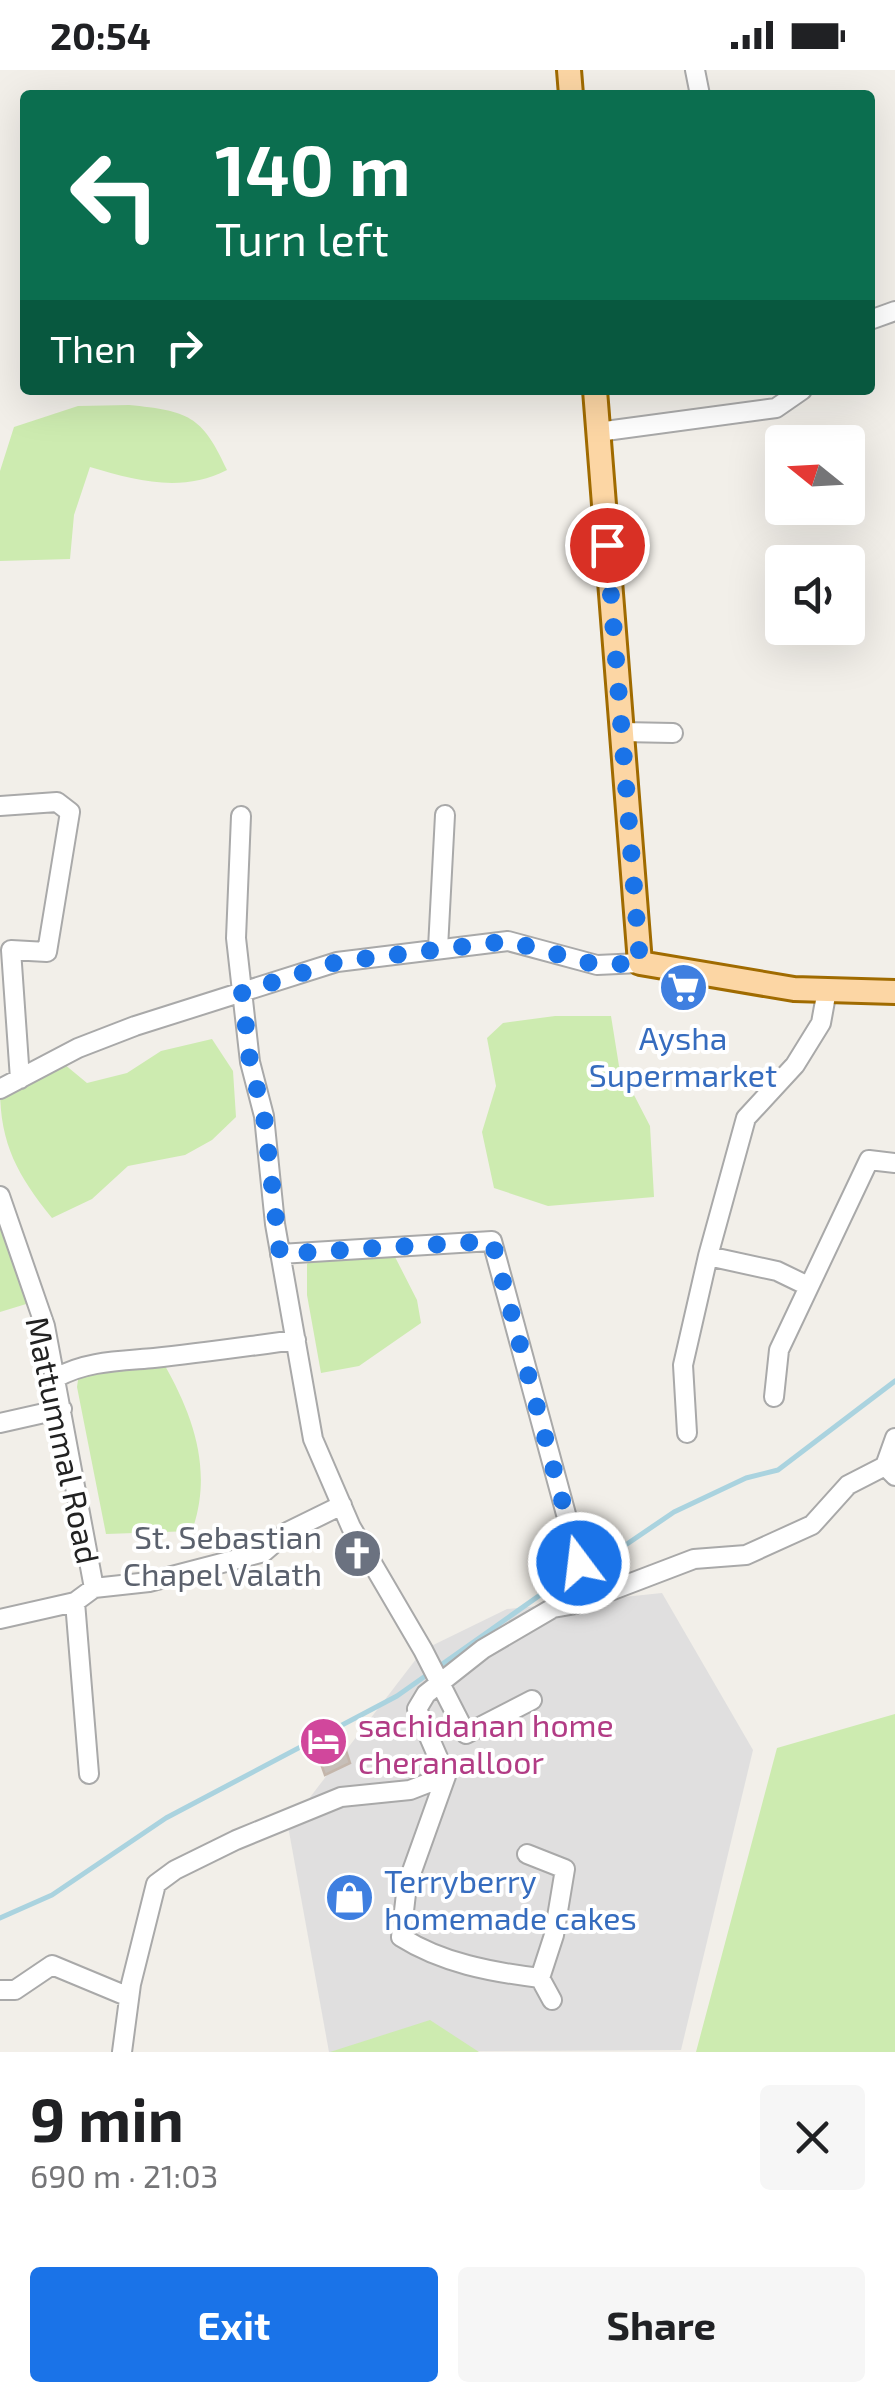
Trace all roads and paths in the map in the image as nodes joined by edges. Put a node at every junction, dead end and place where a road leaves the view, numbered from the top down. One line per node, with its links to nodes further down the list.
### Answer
1 (595, 395): 3 (main road)
2 (795, 395): 3 (street)
3 (598, 432): 4 (main road)
4 (622, 732): 5 (street); 10 (main road)
5 (674, 733)
6 (0, 806): 14 (street)
7 (241, 816): 12 (street)
8 (444, 816): 9 (street)
9 (438, 948): 10 (street); 12 (street)
10 (640, 963): 11 (main road)
11 (828, 990): 13 (main road); 19 (street)
12 (242, 992): 14 (street); 18 (street)
13 (895, 992)
14 (20, 1079): 15 (street)
15 (0, 1089)
16 (895, 1164): 20 (street)
17 (0, 1196): 22 (street, Mattummal Road)
18 (280, 1254): 21 (street); 31 (street)
19 (708, 1256): 20 (street); 26 (street)
20 (808, 1286): 23 (street)
21 (296, 1340): 22 (street); 29 (street)
22 (56, 1378): 24 (street, Mattummal Road)
23 (774, 1397)
24 (62, 1409): 25 (street); 30 (street, Mattummal Road)
25 (0, 1423)
26 (687, 1433)
27 (895, 1438): 28 (street)
28 (890, 1471): 31 (street)
29 (342, 1506): 30 (street); 34 (street)
30 (94, 1588): 32 (street, Mattummal Road)
31 (589, 1599): 34 (street)
32 (75, 1602): 33 (street, Mattummal Road); 36 (street)
33 (0, 1619)
34 (440, 1682): 35 (street); 37 (street)
35 (532, 1700)
36 (89, 1774)
37 (446, 1776): 39 (street); 41 (street)
38 (526, 1854): 39 (street)
39 (540, 1978): 42 (street)
40 (0, 1990): 41 (street)
41 (129, 1996): 43 (street)
42 (552, 2000)
43 (122, 2052)

